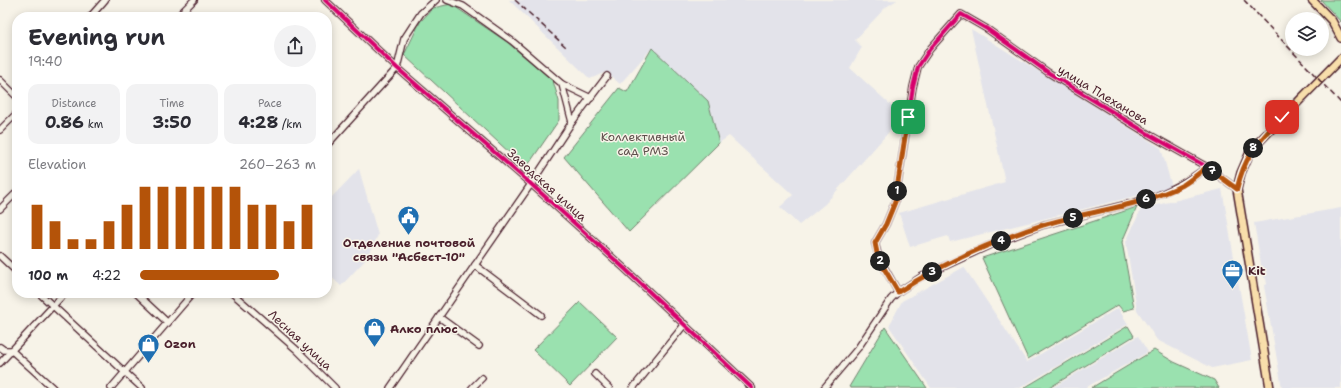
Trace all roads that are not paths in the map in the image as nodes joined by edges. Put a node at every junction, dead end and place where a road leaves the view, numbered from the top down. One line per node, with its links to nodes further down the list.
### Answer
1 (105, 0): 7 (street)
2 (194, 0): 8 (street)
3 (325, 0): 11 (street, Заводская улица)
4 (436, 0): 11 (street)
5 (447, 0): 14 (street)
6 (1312, 0): 9 (main road)
7 (94, 12)
8 (182, 12)
9 (1341, 38)
10 (1341, 58): 23 (main road)
11 (397, 68): 20 (street); 22 (street, Заводская улица)
12 (607, 76): 16 (street)
13 (0, 80): 15 (street)
14 (562, 84): 16 (street); 18 (street)
15 (12, 91)
16 (590, 98): 18 (street)
17 (12, 118): 19 (street)
18 (572, 122): 22 (street)
19 (0, 130)
20 (332, 140)
21 (1207, 167): 23 (street, улица Плеханова); 29 (street); 29 (street, улица Плеханова)
22 (531, 184): 27 (street); 39 (street, Заводская улица)
23 (1237, 189): 57 (main road)
24 (12, 197): 25 (street)
25 (0, 209)
26 (0, 256): 28 (street)
27 (475, 265): 36 (street); 37 (street)
28 (12, 267)
29 (898, 292): 56 (street)
30 (44, 298): 35 (street)
31 (60, 298): 35 (street)
32 (141, 298): 38 (street)
33 (189, 298): 38 (street)
34 (238, 298): 50 (street, Лесная улица)
35 (53, 306): 42 (street); 44 (street)
36 (541, 315)
37 (439, 317): 40 (street); 51 (street)
38 (168, 323): 44 (street)
39 (685, 324): 54 (street); 55 (street, Заводская улица)
40 (479, 346)
41 (0, 347): 42 (street)
42 (11, 350): 43 (street); 47 (street)
43 (0, 363)
44 (125, 371): 48 (street); 49 (street)
45 (595, 374): 53 (street)
46 (482, 378): 52 (street)
47 (53, 388)
48 (111, 388)
49 (142, 388)
50 (335, 388)
51 (390, 388)
52 (472, 388)
53 (609, 388)
54 (633, 388)
55 (752, 388)
56 (824, 388)
57 (1270, 388)

